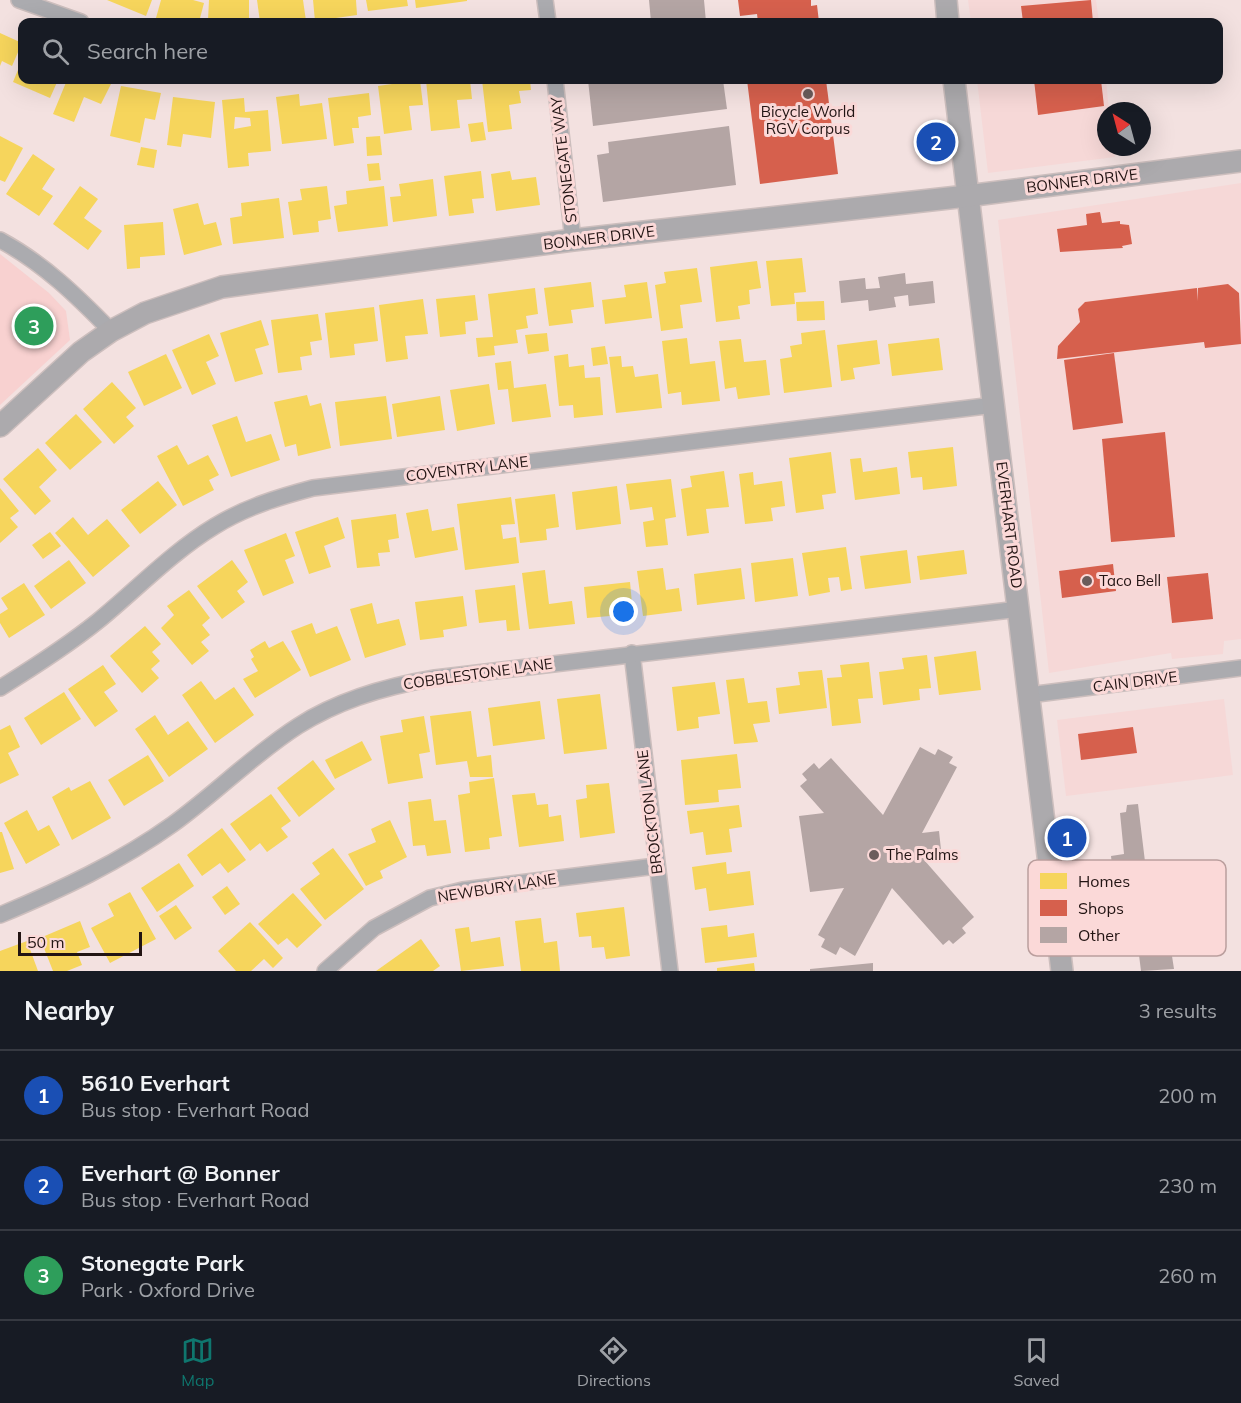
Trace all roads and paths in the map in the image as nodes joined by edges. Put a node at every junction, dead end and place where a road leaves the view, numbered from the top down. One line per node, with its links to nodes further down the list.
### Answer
1 (19, 0): 4 (street)
2 (545, 0): 5 (street)
3 (945, 0): 6 (street)
4 (70, 18)
5 (547, 18)
6 (947, 18)
7 (555, 84): 12 (street, STONEGATE WAY)
8 (954, 84): 10 (street, EVERHART ROAD)
9 (1241, 161): 10 (street, BONNER DRIVE)
10 (967, 196): 12 (street, BONNER DRIVE); 14 (street, EVERHART ROAD)
11 (0, 240): 13 (street)
12 (573, 240): 13 (street, BONNER DRIVE)
13 (111, 331): 15 (street, BONNER DRIVE)
14 (994, 405): 16 (street, EVERHART ROAD); 19 (street, COVENTRY LANE)
15 (0, 426)
16 (1019, 609): 17 (street, COBBLESTONE LANE); 20 (street, EVERHART ROAD)
17 (632, 654): 22 (street, BROCKTON LANE); 23 (street, COBBLESTONE LANE)
18 (1241, 668): 20 (street, CAIN DRIVE)
19 (0, 688)
20 (1029, 695): 21 (street, EVERHART ROAD)
21 (1049, 860)
22 (656, 866): 25 (street, NEWBURY LANE); 26 (street, BROCKTON LANE)
23 (0, 915)
24 (1060, 956): 27 (street, EVERHART ROAD)
25 (325, 971)
26 (670, 971)
27 (1062, 971)

